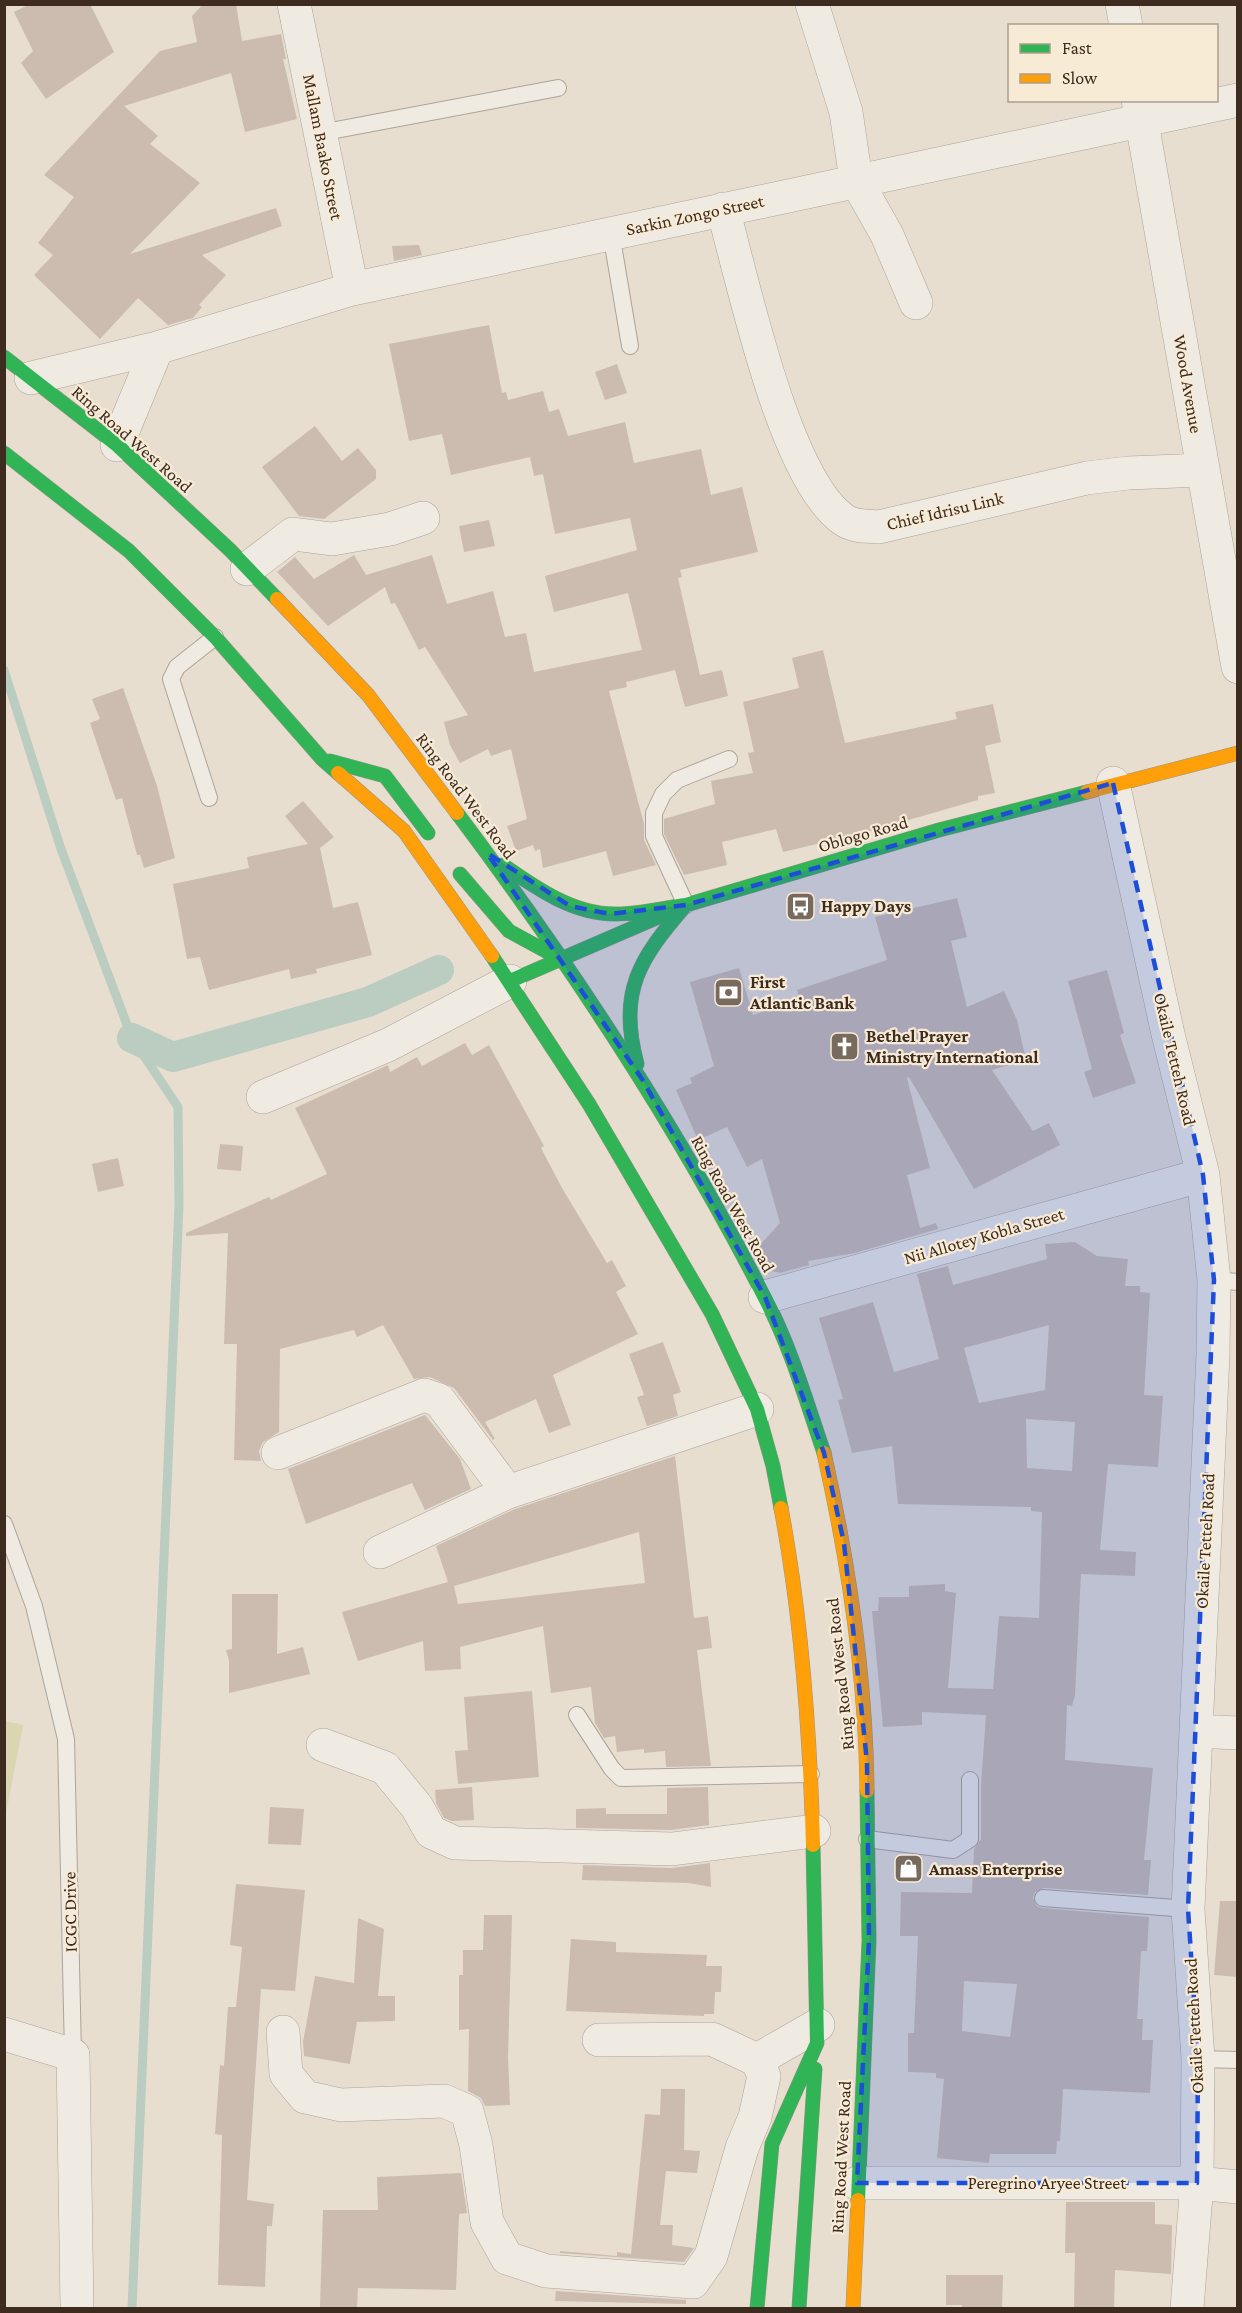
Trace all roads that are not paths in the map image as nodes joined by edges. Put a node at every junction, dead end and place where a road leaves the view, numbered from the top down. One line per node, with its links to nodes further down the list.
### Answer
1 (294, 4): 8 (street, Mallam Baako Street)
2 (812, 4): 9 (street)
3 (1122, 4): 4 (street)
4 (1126, 24)
5 (558, 88): 8 (lane)
6 (1238, 100): 7 (street, Sarkin Zongo Street)
7 (1139, 111): 9 (street, Sarkin Zongo Street); 20 (street, Wood Avenue)
8 (320, 133): 12 (street, Mallam Baako Street)
9 (856, 180): 10 (street, Sarkin Zongo Street); 13 (street)
10 (723, 208): 11 (street, Sarkin Zongo Street); 20 (street, Chief Idrisu Link)
11 (611, 233): 12 (street, Sarkin Zongo Street); 14 (lane)
12 (352, 289): 15 (street, Sarkin Zongo Street)
13 (916, 303)
14 (630, 346)
15 (157, 348): 17 (street, Sarkin Zongo Street); 18 (street)
16 (4, 357): 17 (main road, Ring Road West Road)
17 (31, 378): 18 (main road, Ring Road West Road)
18 (117, 445): 22 (main road, Ring Road West Road)
19 (4, 453): 23 (main road, Ring Road West Road)
20 (1203, 470): 24 (street, Wood Avenue)
21 (423, 518): 22 (street)
22 (248, 569): 31 (main road, Ring Road West Road)
23 (215, 637): 26 (main road, Ring Road West Road); 29 (lane)
24 (1238, 668)
25 (1238, 753): 28 (main road, Oblogo Road)
26 (322, 759): 30 (main road); 35 (main road, Ring Road West Road)
27 (729, 759): 33 (lane)
28 (1113, 783): 33 (main road, Oblogo Road); 38 (street, Okaile Tetteh Road)
29 (209, 798)
30 (435, 841)
31 (487, 853): 33 (main road); 34 (main road, Ring Road West Road)
32 (450, 860): 34 (main road)
33 (686, 905): 34 (main road, Oblogo Road); 36 (main road)
34 (560, 958): 35 (main road, Oblogo Road); 36 (main road, Ring Road West Road)
35 (510, 981): 37 (street); 42 (main road, Ring Road West Road)
36 (642, 1079): 40 (main road, Ring Road West Road)
37 (263, 1096)
38 (1203, 1175): 39 (street, Okaile Tetteh Road); 40 (street, Nii Allotey Kobla Street)
39 (1226, 1281): 41 (street, Okaile Tetteh Road)
40 (765, 1297): 54 (main road, Ring Road West Road)
41 (1225, 1354): 48 (street, Okaile Tetteh Road)
42 (757, 1409): 44 (street); 51 (main road, Ring Road West Road)
43 (278, 1453): 44 (street)
44 (508, 1492): 46 (street)
45 (4, 1524): 61 (lane, ICGC Drive)
46 (380, 1552)
47 (577, 1715): 51 (lane)
48 (1196, 1731): 49 (street); 56 (street, Okaile Tetteh Road)
49 (1238, 1733)
50 (323, 1745): 53 (street)
51 (811, 1774): 53 (main road, Ring Road West Road)
52 (970, 1780): 54 (lane)
53 (814, 1831): 59 (main road, Ring Road West Road)
54 (867, 1839): 65 (main road, Ring Road West Road)
55 (1043, 1898): 56 (lane)
56 (1188, 1909): 62 (street, Okaile Tetteh Road)
57 (283, 2032): 63 (street)
58 (4, 2034): 61 (street)
59 (818, 2034): 63 (street); 71 (main road, Ring Road West Road); 72 (main road, Ring Road West Road)
60 (599, 2040): 63 (street)
61 (73, 2055): 70 (street, ICGC Drive)
62 (1198, 2059): 64 (lane); 68 (street, Okaile Tetteh Road)
63 (756, 2060)
64 (1238, 2060)
65 (862, 2082): 66 (main road); 67 (main road, Ring Road West Road)
66 (846, 2124)
67 (857, 2182): 68 (street, Peregrino Aryee Street); 73 (main road, Ring Road West Road)
68 (1197, 2183): 69 (street, Peregrino Aryee Street); 74 (street, Okaile Tetteh Road)
69 (1238, 2187)
70 (77, 2308)
71 (757, 2308)
72 (800, 2308)
73 (852, 2308)
74 (1187, 2308)

